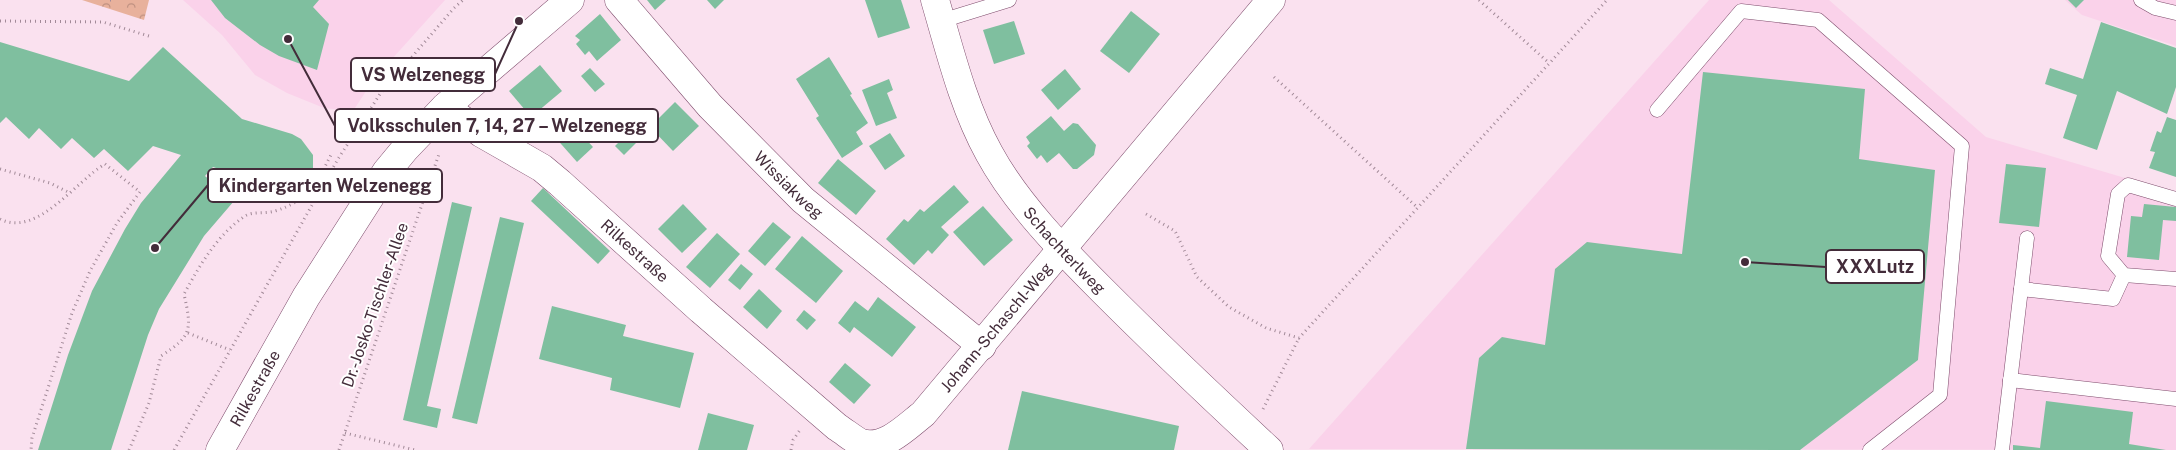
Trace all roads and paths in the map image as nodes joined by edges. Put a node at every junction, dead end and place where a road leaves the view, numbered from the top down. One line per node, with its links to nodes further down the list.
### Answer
1 (464, 0): 32 (path)
2 (570, 0): 15 (street, Rilkestraße)
3 (619, 0): 31 (street, Wissiakweg)
4 (1009, 0): 9 (lane)
5 (1271, 0): 25 (street, Johann-Schaschl-Weg)
6 (1479, 0): 13 (path)
7 (1607, 0): 13 (path)
8 (2141, 0): 10 (lane)
9 (938, 10): 25 (street, Schachterlweg)
10 (2176, 13)
11 (0, 21): 12 (path)
12 (152, 37)
13 (1549, 63): 21 (path)
14 (1274, 77): 21 (path)
15 (449, 109): 35 (street, Rilkestraße); 37 (path, Dr.-Josko-Tischler-Allee); 42 (street, Rilkestraße)
16 (1658, 110): 46 (lane)
17 (332, 153): 29 (path)
18 (0, 169): 19 (path)
19 (70, 193): 23 (path); 39 (path)
20 (2176, 199): 26 (lane)
21 (1418, 208): 30 (path)
22 (1146, 214): 30 (path)
23 (0, 219)
24 (2026, 238): 28 (lane)
25 (1061, 250): 31 (street, Johann-Schaschl-Weg); 45 (street, Schachterlweg)
26 (2124, 275): 27 (lane); 28 (lane)
27 (2176, 279)
28 (2021, 289): 33 (lane)
29 (188, 333): 32 (path); 40 (path)
30 (1299, 338): 36 (path)
31 (982, 346): 38 (street, Johann-Schaschl-Weg)
32 (230, 350): 41 (path)
33 (2010, 380): 34 (lane); 47 (lane)
34 (2176, 398)
35 (814, 406): 38 (street, Johann-Schaschl-Weg)
36 (1259, 417)
37 (345, 433): 43 (path, Dr.-Josko-Tischler-Allee); 44 (path)
38 (889, 447)
39 (31, 450)
40 (129, 450)
41 (174, 450)
42 (220, 450)
43 (339, 450)
44 (415, 450)
45 (1269, 450)
46 (1870, 450)
47 (2002, 450)

